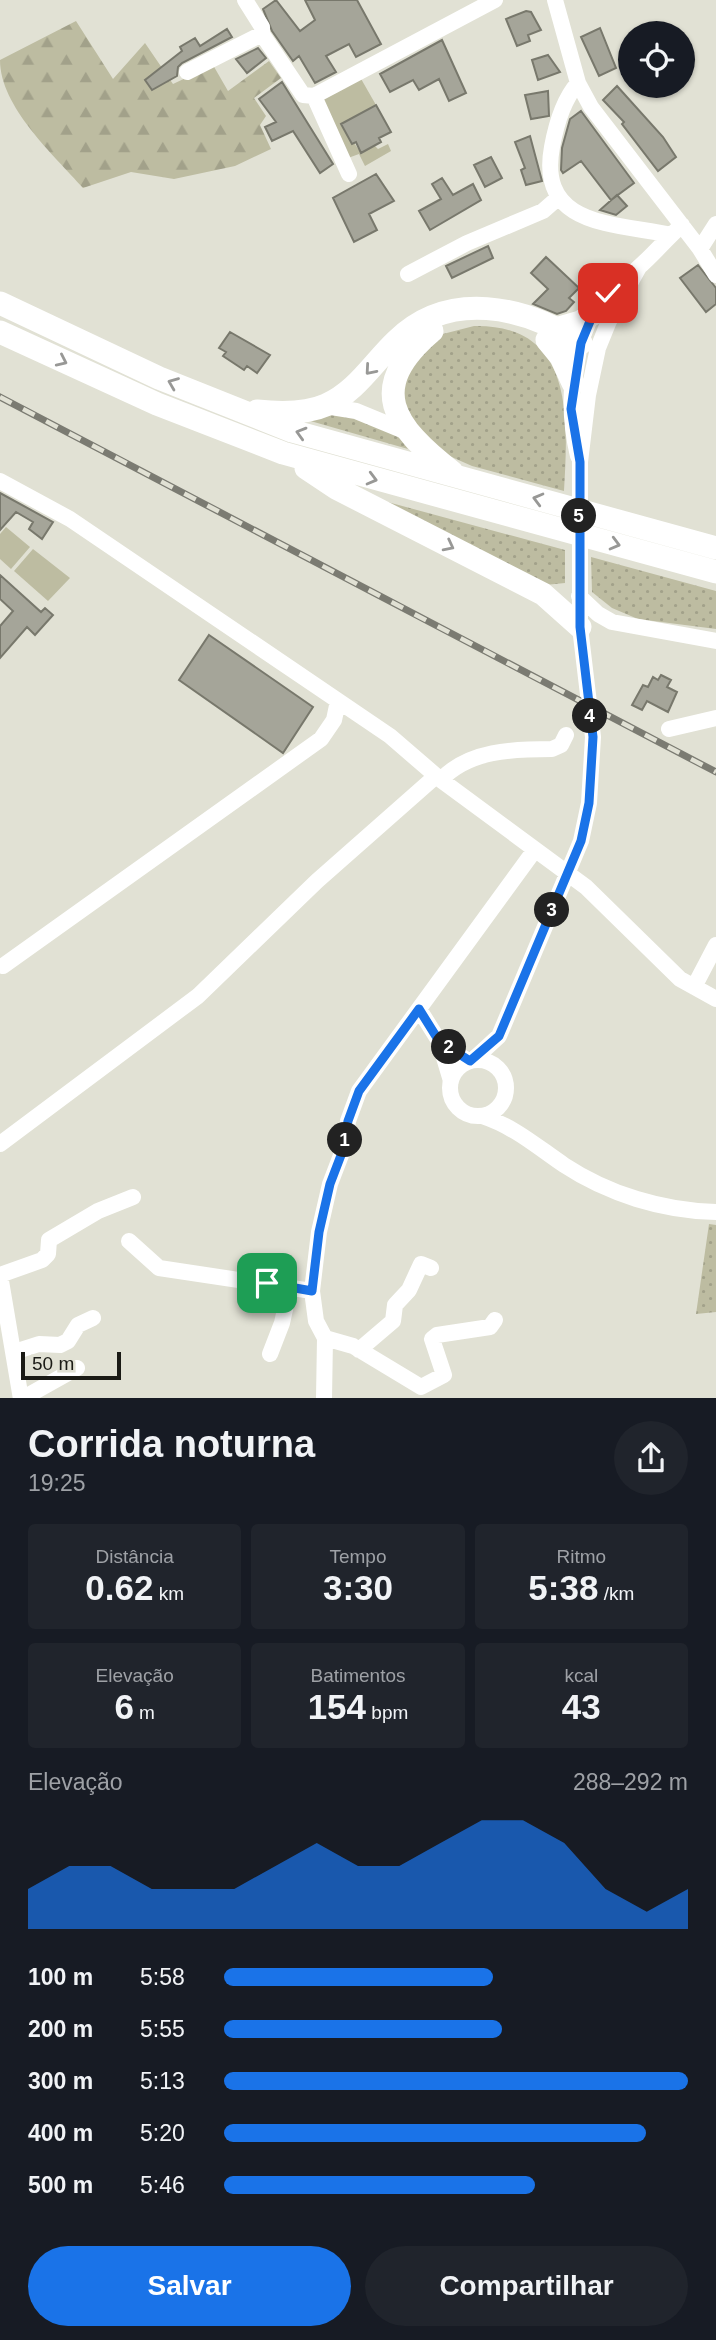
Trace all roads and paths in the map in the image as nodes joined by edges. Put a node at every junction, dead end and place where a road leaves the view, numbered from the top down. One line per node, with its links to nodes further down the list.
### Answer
1 (245, 0): 4 (street)
2 (495, 0): 7 (street)
3 (555, 0): 6 (street)
4 (262, 34): 5 (street); 7 (street)
5 (187, 72)
6 (578, 83): 9 (street); 11 (street)
7 (314, 96): 8 (street)
8 (349, 174)
9 (559, 197): 11 (street); 14 (street)
10 (716, 224): 12 (street)
11 (676, 230): 12 (street); 13 (street)
12 (700, 249): 15 (street)
13 (639, 267): 17 (street); 20 (street)
14 (408, 274)
15 (716, 275)
16 (0, 303): 23 (highway, one-way to 16)
17 (593, 314): 19 (highway); 20 (street)
18 (0, 332): 25 (highway, one-way to 25)
19 (553, 334): 20 (highway); 21 (highway); 22 (highway, one-way to 22); 24 (highway)
20 (590, 345): 21 (street); 26 (street)
21 (573, 383): 26 (street)
22 (325, 406): 23 (highway); 24 (street)
23 (236, 409): 27 (highway, one-way to 23)
24 (407, 432): 27 (highway)
25 (283, 453): 30 (highway, one-way to 30); 31 (highway, one-way to 31)
26 (580, 462): 31 (street)
27 (461, 478): 29 (highway, one-way to 27)
28 (0, 481): 33 (street)
29 (716, 548)
30 (716, 572)
31 (593, 627): 32 (street); 44 (street)
32 (716, 640)
33 (338, 701): 37 (street); 40 (street)
34 (716, 718): 35 (street)
35 (669, 729)
36 (566, 735): 37 (street)
37 (438, 778): 38 (street); 51 (street)
38 (534, 851): 41 (street); 43 (street)
39 (716, 945): 41 (street)
40 (3, 966)
41 (694, 987): 42 (street)
42 (716, 999)
43 (419, 1009): 45 (street); 58 (street)
44 (499, 1036): 46 (street); 48 (street)
45 (439, 1041): 46 (street); 47 (street)
46 (472, 1061): 47 (street); 48 (street)
47 (451, 1080): 49 (street)
48 (505, 1086): 49 (street); 50 (street)
49 (482, 1116): 50 (street)
50 (520, 1131): 53 (street)
51 (0, 1144)
52 (133, 1197): 56 (street)
53 (716, 1212)
54 (129, 1241): 57 (street)
55 (431, 1268): 62 (street)
56 (0, 1275): 63 (street)
57 (290, 1287): 58 (street); 64 (street)
58 (312, 1291): 61 (street)
59 (93, 1318): 63 (street)
60 (495, 1320): 62 (street)
61 (325, 1338): 62 (street); 67 (street)
62 (359, 1350)
63 (14, 1352): 66 (street)
64 (270, 1354)
65 (77, 1368): 66 (street)
66 (26, 1398)
67 (324, 1398)

